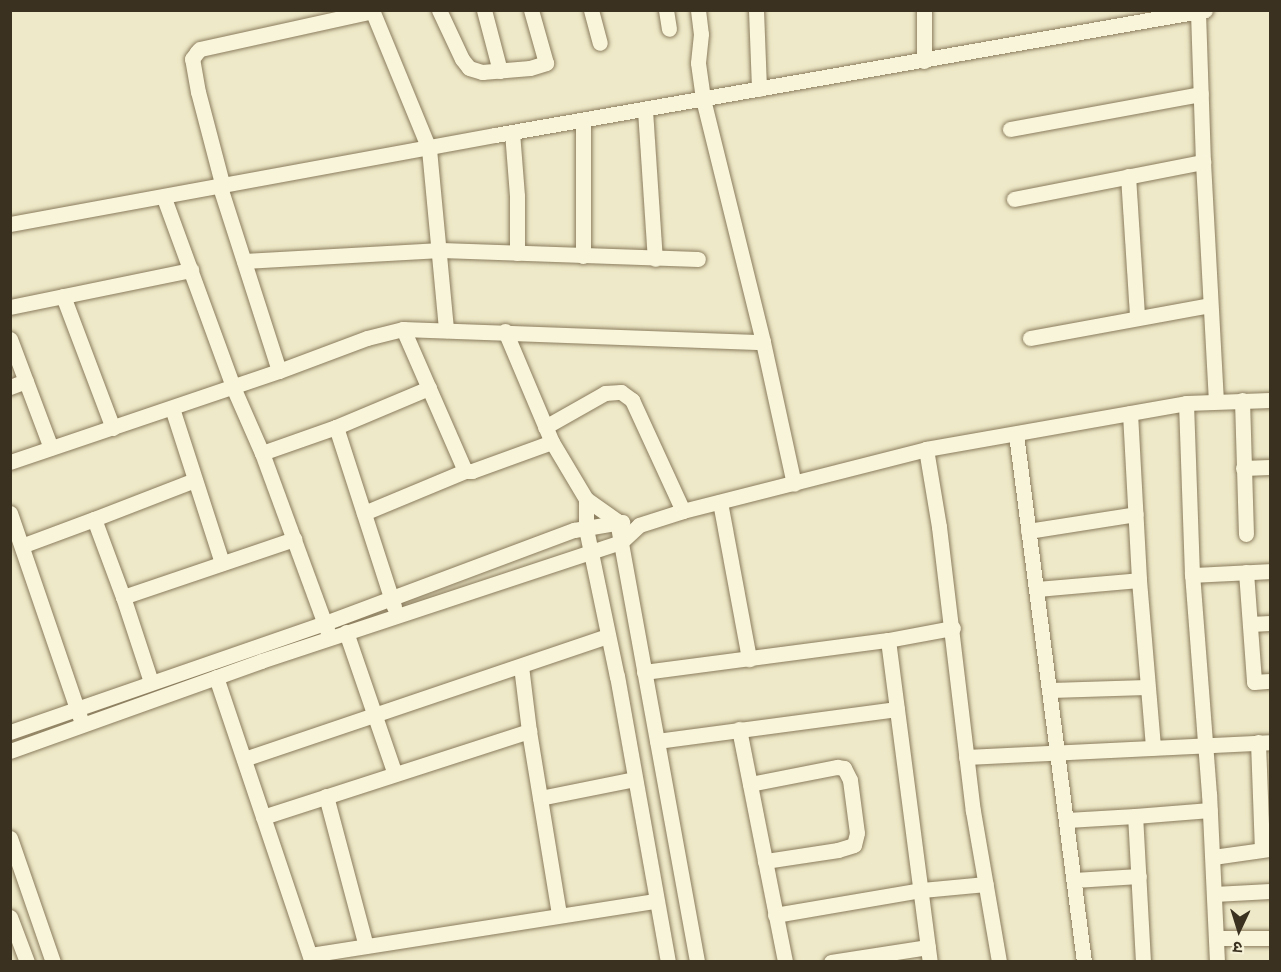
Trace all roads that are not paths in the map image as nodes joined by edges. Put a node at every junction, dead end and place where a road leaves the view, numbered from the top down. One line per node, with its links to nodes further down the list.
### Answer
1 (439, 10): 15 (street)
2 (484, 10): 15 (street)
3 (531, 10): 15 (street)
4 (591, 10): 13 (street)
5 (666, 10): 12 (street)
6 (698, 10): 18 (street)
7 (756, 10): 16 (street)
8 (924, 10): 14 (street)
9 (372, 11): 11 (street); 23 (street)
10 (1201, 11): 14 (street); 17 (street)
11 (338, 14): 26 (street)
12 (669, 29)
13 (600, 43)
14 (924, 61): 16 (street)
15 (500, 71)
16 (759, 89): 18 (street)
17 (1201, 94): 21 (street); 24 (street)
18 (703, 99): 19 (street); 46 (street)
19 (645, 110): 20 (street); 33 (street)
20 (583, 120): 22 (street); 32 (street)
21 (1010, 129)
22 (512, 132): 23 (street); 31 (street)
23 (429, 149): 26 (street); 30 (street)
24 (1203, 162): 25 (street); 38 (street)
25 (1128, 176): 28 (street); 40 (street)
26 (221, 187): 27 (street); 35 (street)
27 (164, 198): 29 (street); 36 (street)
28 (1014, 199)
29 (10, 224)
30 (441, 250): 31 (street); 35 (street); 42 (street)
31 (517, 253): 32 (street)
32 (583, 256): 33 (street)
33 (655, 259): 34 (street)
34 (698, 259)
35 (244, 261): 47 (street)
36 (191, 270): 37 (street); 50 (street)
37 (63, 296): 39 (street); 60 (street)
38 (1209, 305): 40 (street); 54 (street)
39 (10, 307)
40 (1137, 317): 44 (street)
41 (403, 329): 42 (street); 47 (street); 51 (street)
42 (446, 330): 43 (street)
43 (505, 331): 46 (street); 59 (street)
44 (1030, 338)
45 (10, 339): 48 (street)
46 (763, 342): 71 (street)
47 (279, 371): 50 (street)
48 (26, 381): 49 (street); 63 (street)
49 (10, 387)
50 (233, 387): 56 (street); 65 (street)
51 (429, 388): 58 (street); 69 (street)
52 (1242, 400): 53 (street); 54 (street); 68 (street)
53 (1270, 400)
54 (1216, 401): 55 (street)
55 (1186, 403): 57 (street); 91 (street)
56 (172, 408): 60 (street); 70 (street)
57 (1130, 413): 61 (street); 77 (street)
58 (336, 427): 65 (street); 76 (street)
59 (545, 427): 62 (street); 74 (street)
60 (113, 428): 63 (street)
61 (1016, 434): 64 (street); 82 (street)
62 (552, 442): 69 (street); 72 (street)
63 (51, 448): 66 (street)
64 (926, 449): 71 (street); 99 (street)
65 (262, 453): 84 (street)
66 (10, 462)
67 (1270, 467): 68 (street)
68 (1243, 468): 83 (street)
69 (465, 471): 76 (street)
70 (195, 480): 78 (street); 88 (street)
71 (794, 484): 73 (street)
72 (586, 499): 79 (street); 81 (street)
73 (720, 502): 74 (street); 104 (street)
74 (683, 511): 80 (street)
75 (10, 513): 86 (street)
76 (364, 513): 95 (street)
77 (1136, 513): 82 (street); 92 (street)
78 (94, 519): 86 (street); 94 (street)
79 (617, 521): 80 (street); 81 (street); 85 (street)
80 (639, 525): 85 (street)
81 (586, 528): 87 (street); 95 (street)
82 (1028, 531): 93 (street)
83 (1246, 534)
84 (294, 539): 88 (street); 100 (street)
85 (621, 542): 87 (street); 106 (street)
86 (24, 545): 112 (street)
87 (591, 552): 96 (street); 102 (street)
88 (222, 563): 94 (street)
89 (1270, 571): 90 (street)
90 (1246, 573): 91 (street); 98 (street)
91 (1192, 575): 121 (street)
92 (1139, 580): 93 (street); 110 (street)
93 (1036, 589): 111 (street)
94 (123, 597): 109 (street)
95 (392, 599): 96 (street); 100 (street)
96 (397, 615): 101 (street)
97 (1270, 623): 98 (street)
98 (1250, 624): 108 (street)
99 (953, 628): 103 (street); 125 (street)
100 (328, 631): 101 (street); 107 (street); 109 (street)
101 (346, 632): 114 (street)
102 (608, 636): 105 (street); 128 (street)
103 (888, 640): 104 (street); 113 (street)
104 (749, 660): 106 (street)
105 (521, 666): 114 (street); 117 (street)
106 (644, 672): 119 (street)
107 (216, 677): 115 (street); 126 (street)
108 (1270, 681)
109 (151, 682): 112 (street)
110 (1148, 687): 111 (street); 122 (street)
111 (1050, 690): 123 (street)
112 (78, 709): 115 (street); 118 (street)
113 (897, 709): 116 (street); 144 (street)
114 (376, 714): 126 (street); 127 (street)
115 (83, 725): 124 (street)
116 (739, 729): 119 (street); 129 (street)
117 (529, 731): 127 (street); 132 (street)
118 (10, 732)
119 (657, 741): 159 (street)
120 (1264, 742): 121 (street); 130 (street)
121 (1205, 744): 122 (street); 133 (street)
122 (1153, 747): 123 (street)
123 (1059, 751): 125 (street); 136 (street)
124 (10, 752)
125 (966, 757): 143 (street)
126 (244, 759): 135 (street)
127 (394, 774): 131 (street)
128 (634, 780): 132 (street); 147 (street)
129 (750, 784): 140 (street); 140 (street)
130 (1265, 787): 138 (street)
131 (326, 796): 135 (street); 153 (street)
132 (540, 798): 148 (street)
133 (1210, 810): 134 (street); 139 (street)
134 (1136, 816): 136 (street); 141 (street)
135 (263, 817): 155 (street)
136 (1067, 820): 142 (street)
137 (10, 838): 157 (street)
138 (1266, 849): 139 (street)
139 (1213, 857): 146 (street)
140 (765, 861): 149 (street)
141 (1139, 876): 142 (street); 164 (street)
142 (1074, 880): 163 (street)
143 (986, 884): 144 (street); 162 (street)
144 (922, 890): 149 (street); 154 (street)
145 (1270, 891): 146 (street)
146 (1214, 894): 151 (street)
147 (656, 901): 148 (street); 158 (street)
148 (559, 914): 153 (street)
149 (775, 915): 160 (street)
150 (10, 917): 156 (street)
151 (1216, 938): 152 (street); 165 (street)
152 (1270, 938)
153 (366, 946): 155 (street)
154 (929, 954): 161 (street)
155 (311, 958)
156 (27, 962)
157 (53, 962)
158 (668, 962)
159 (697, 962)
160 (784, 962)
161 (831, 962)
162 (999, 962)
163 (1084, 962)
164 (1143, 962)
165 (1217, 962)

